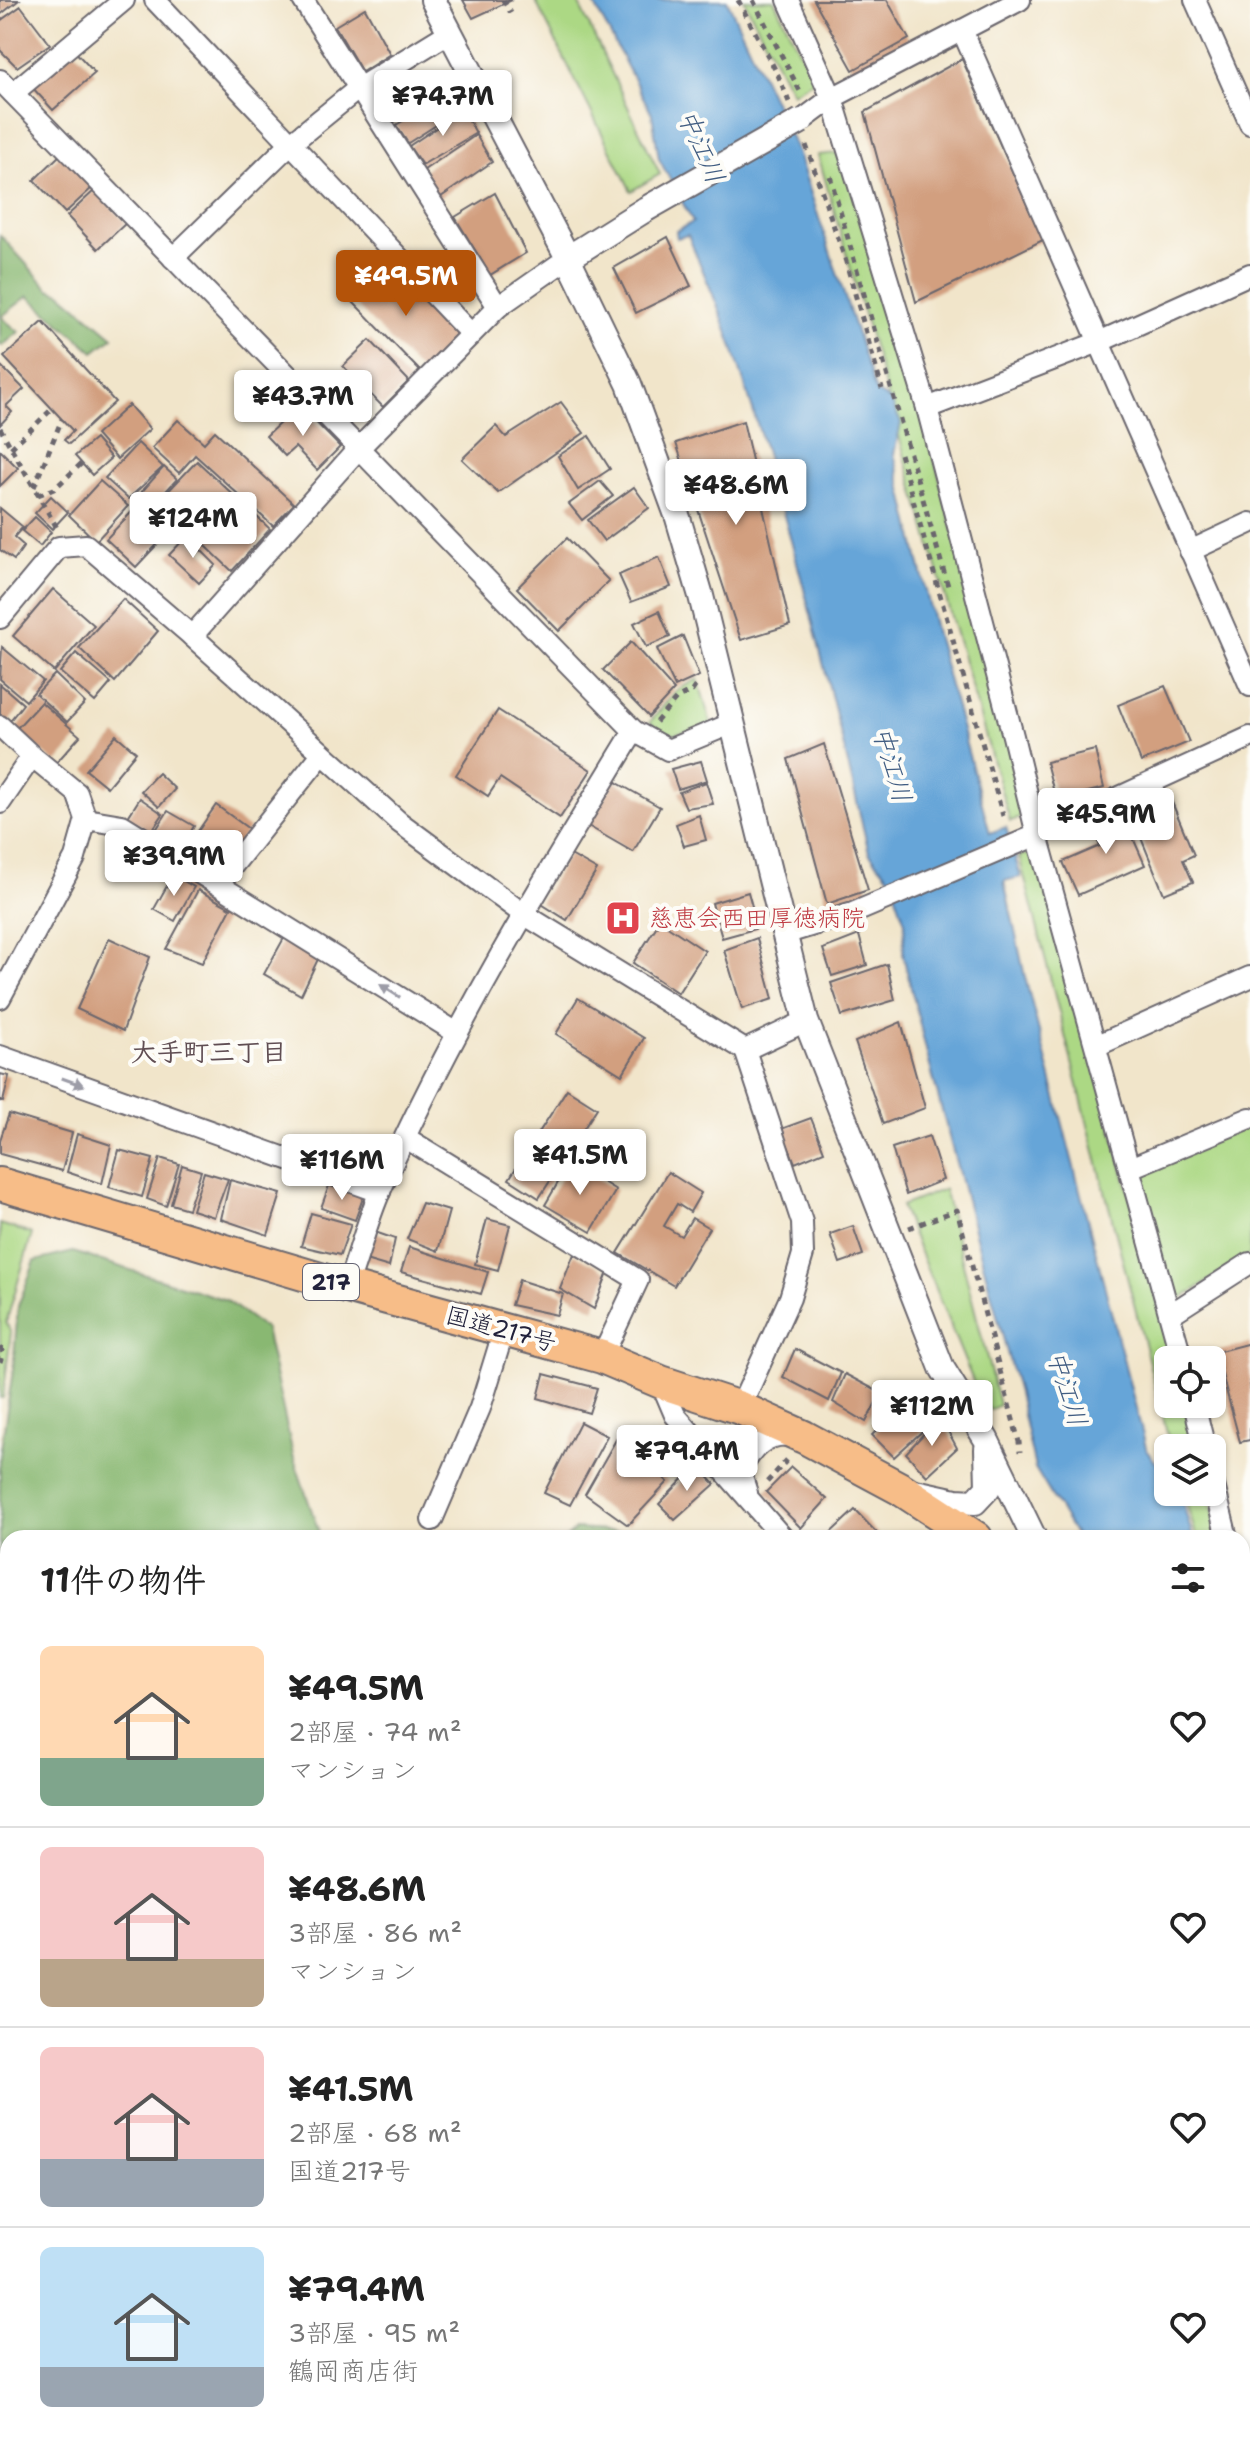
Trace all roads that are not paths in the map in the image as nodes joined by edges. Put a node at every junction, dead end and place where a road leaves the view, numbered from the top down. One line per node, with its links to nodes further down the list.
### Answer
1 (124, 0): 10 (street)
2 (155, 0): 15 (street)
3 (303, 0): 11 (street)
4 (433, 0): 9 (street)
5 (788, 0): 12 (street)
6 (1020, 0): 8 (street)
7 (1195, 0): 14 (street)
8 (962, 30): 12 (street); 21 (street)
9 (450, 32): 11 (street); 17 (street)
10 (7, 86): 16 (street)
11 (359, 88): 15 (street); 19 (street)
12 (832, 98): 13 (street); 22 (street)
13 (797, 119): 17 (street, bridge)
14 (1250, 124)
15 (290, 144): 16 (street); 20 (street)
16 (173, 258): 23 (street)
17 (568, 258): 19 (street); 29 (street)
18 (1250, 274): 21 (street)
19 (498, 307): 20 (street)
20 (471, 334): 23 (street)
21 (1099, 342): 22 (street); 25 (street)
22 (927, 408): 37 (street)
23 (358, 449): 27 (street); 31 (street)
24 (1250, 523): 25 (street)
25 (1190, 551): 28 (street)
26 (0, 618): 27 (street)
27 (192, 636): 33 (street)
28 (1250, 686)
29 (733, 723): 31 (street); 40 (street)
30 (0, 726): 34 (street)
31 (634, 731): 39 (street)
32 (1250, 737): 37 (street)
33 (322, 754): 38 (street); 39 (street)
34 (32, 756): 35 (street); 36 (street)
35 (0, 803)
36 (86, 819): 38 (street); 42 (street)
37 (1029, 838): 40 (street); 45 (street)
38 (218, 884): 44 (street, one-way to 38)
39 (522, 913): 44 (street); 46 (street)
40 (784, 934): 43 (street)
41 (1250, 977): 45 (street)
42 (0, 998)
43 (806, 1021): 46 (street); 61 (street)
44 (457, 1033): 49 (street)
45 (1096, 1046): 50 (street)
46 (745, 1050): 60 (street)
47 (0, 1056): 52 (street, one-way to 52)
48 (1250, 1118): 50 (street)
49 (406, 1138): 52 (street); 58 (street)
50 (1130, 1168): 55 (street)
51 (0, 1184): 54 (highway, 国道217号 / 217)
52 (380, 1192): 54 (street)
53 (1250, 1263): 55 (street)
54 (347, 1287): 56 (highway, 国道217号 / 217)
55 (1171, 1314): 57 (street)
56 (504, 1330): 58 (highway, 国道217号 / 217); 66 (street)
57 (1179, 1346)
58 (602, 1357): 59 (highway, 国道217号 / 217)
59 (661, 1382): 60 (highway, 国道217号 / 217); 64 (street)
60 (740, 1408): 62 (highway, 国道217号 / 217)
61 (986, 1439): 63 (street); 69 (street)
62 (800, 1451): 63 (highway, 国道217号 / 217); 64 (street)
63 (901, 1489): 68 (highway, 国道217号 / 217)
64 (754, 1496): 67 (street)
65 (1219, 1506): 70 (street)
66 (432, 1520)
67 (777, 1530)
68 (964, 1530)
69 (1030, 1530)
70 (1225, 1530)

